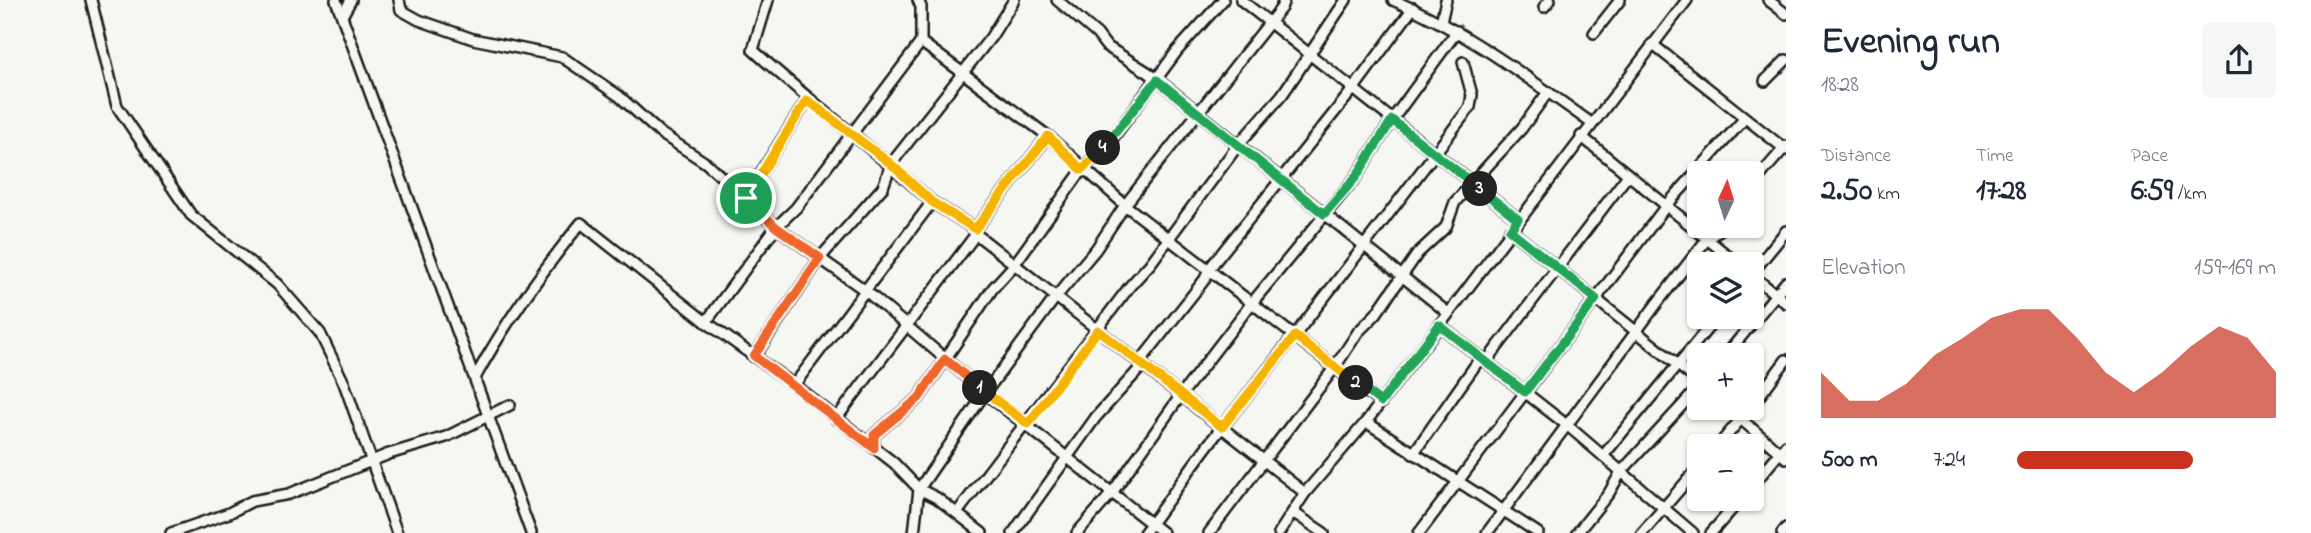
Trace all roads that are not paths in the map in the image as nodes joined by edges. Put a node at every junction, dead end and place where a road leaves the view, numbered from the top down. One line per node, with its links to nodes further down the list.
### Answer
1 (91, 0): 119 (street)
2 (336, 0): 20 (street)
3 (351, 0): 20 (street)
4 (399, 0): 52 (street)
5 (768, 0): 35 (street)
6 (918, 0): 25 (street)
7 (1014, 0): 30 (street)
8 (1057, 0): 31 (street)
9 (1223, 0): 31 (street)
10 (1241, 0): 21 (street)
11 (1284, 0): 21 (street)
12 (1346, 0): 27 (street)
13 (1394, 0): 18 (street)
14 (1446, 0): 22 (street)
15 (1620, 0): 24 (street)
16 (1687, 0): 26 (street)
17 (1768, 0): 19 (street)
18 (1413, 8): 22 (street); 33 (street)
19 (1786, 14)
20 (342, 16): 97 (street)
21 (1269, 22): 27 (street); 36 (street)
22 (1441, 22): 23 (street)
23 (1457, 31): 34 (street); 38 (street)
24 (1594, 33)
25 (921, 42): 30 (street); 40 (street)
26 (1652, 44): 37 (street); 39 (street)
27 (1311, 55): 33 (street); 43 (street)
28 (1786, 60): 32 (street)
29 (1463, 62): 45 (street)
30 (962, 72): 41 (street); 46 (street)
31 (1157, 80): 36 (street); 47 (street)
32 (1765, 81)
33 (1354, 88): 38 (street); 50 (street)
34 (1548, 92): 39 (street); 51 (street)
35 (807, 100): 40 (street); 52 (street)
36 (1199, 114): 43 (street); 54 (street)
37 (1745, 118): 44 (street); 55 (street)
38 (1392, 120): 45 (street); 56 (street)
39 (1591, 123): 42 (street)
40 (851, 134): 46 (street); 58 (street)
41 (1048, 136): 47 (street); 60 (street)
42 (1581, 136): 49 (street); 57 (street)
43 (1238, 145): 50 (street); 62 (street)
44 (1785, 148): 48 (street)
45 (1432, 153): 51 (street); 64 (street)
46 (891, 164): 53 (street); 66 (street)
47 (1082, 170): 54 (street); 68 (street)
48 (1764, 172)
49 (1628, 175): 55 (street); 69 (street)
50 (1281, 179): 56 (street); 70 (street)
51 (1474, 184): 57 (street); 71 (street)
52 (746, 198): 58 (street)
53 (932, 202): 60 (street); 74 (street)
54 (1125, 205): 62 (street); 76 (street)
55 (1666, 206): 63 (street); 77 (street)
56 (1324, 214): 64 (street); 79 (street)
57 (1518, 219): 59 (street)
58 (776, 227): 66 (street); 81 (street)
59 (1510, 230): 69 (street); 80 (street)
60 (976, 231): 68 (street); 83 (street)
61 (1786, 231): 67 (street)
62 (1169, 239): 70 (street); 85 (street)
63 (1707, 239): 65 (street); 86 (street)
64 (1366, 244): 71 (street); 87 (street)
65 (1723, 252)
66 (820, 258): 74 (street); 89 (street)
67 (1764, 259)
68 (1014, 265): 76 (street); 90 (street)
69 (1556, 266): 77 (street); 91 (street)
70 (1209, 270): 79 (street); 93 (street)
71 (1404, 275): 80 (street); 95 (street)
72 (1786, 282): 75 (street)
73 (1764, 284): 75 (street)
74 (866, 291): 83 (street); 98 (street)
75 (1776, 294): 78 (street); 88 (street)
76 (1055, 298): 85 (street); 101 (street)
77 (1596, 299): 86 (street); 100 (street)
78 (1786, 303)
79 (1251, 304): 87 (street); 102 (street)
80 (1448, 313): 82 (street)
81 (706, 322): 89 (street); 97 (street)
82 (1439, 325): 91 (street); 104 (street)
83 (905, 327): 90 (street); 107 (street)
84 (1708, 329): 94 (street)
85 (1098, 330): 93 (street); 110 (street)
86 (1636, 333): 94 (street); 111 (street)
87 (1295, 336): 95 (street); 112 (street)
88 (1736, 343)
89 (754, 356): 98 (street)
90 (945, 359): 101 (street); 114 (street)
91 (1483, 360): 100 (street); 116 (street)
92 (1786, 360): 99 (street)
93 (1143, 365): 102 (street); 118 (street)
94 (1679, 365): 96 (street); 117 (street)
95 (1335, 367): 104 (street); 120 (street)
96 (1687, 372)
97 (475, 378): 106 (street)
98 (794, 385): 107 (street)
99 (1764, 390)
100 (1525, 392): 111 (street); 124 (street)
101 (985, 393): 110 (street); 125 (street)
102 (1181, 395): 112 (street); 126 (street)
103 (1687, 400): 121 (street)
104 (1381, 402): 109 (street)
105 (510, 405): 106 (street)
106 (488, 415): 119 (street); 137 (street)
107 (836, 419): 114 (street)
108 (1741, 420): 113 (street); 115 (street)
109 (1366, 422): 116 (street); 127 (street)
110 (1028, 424): 118 (street); 131 (street)
111 (1568, 426): 117 (street); 129 (street)
112 (1222, 427): 120 (street); 133 (street)
113 (1729, 434)
114 (874, 448): 125 (street)
115 (1784, 452): 122 (street)
116 (1413, 454): 124 (street)
117 (1603, 456): 121 (street)
118 (1068, 457): 126 (street); 140 (street)
119 (371, 461): 135 (street); 136 (street)
120 (1265, 461): 127 (street); 144 (street)
121 (1621, 472): 128 (street); 150 (street)
122 (1764, 473)
123 (1687, 480): 128 (street)
124 (1457, 483): 129 (street); 147 (street)
125 (919, 489): 131 (street); 138 (street)
126 (1112, 493): 133 (street); 141 (street)
127 (1305, 493): 132 (street)
128 (1664, 506): 151 (street); 152 (street)
129 (1504, 511): 148 (street); 149 (street)
130 (1730, 511): 153 (street)
131 (957, 513): 139 (street)
132 (1294, 513): 145 (street); 146 (street)
133 (1151, 524): 142 (street); 143 (street)
134 (1786, 528): 154 (street)
135 (172, 533)
136 (397, 533)
137 (531, 533)
138 (914, 533)
139 (982, 533)
140 (1013, 533)
141 (1077, 533)
142 (1144, 533)
143 (1163, 533)
144 (1209, 533)
145 (1279, 533)
146 (1324, 533)
147 (1419, 533)
148 (1487, 533)
149 (1538, 533)
150 (1577, 533)
151 (1642, 533)
152 (1693, 533)
153 (1711, 533)
154 (1782, 533)

